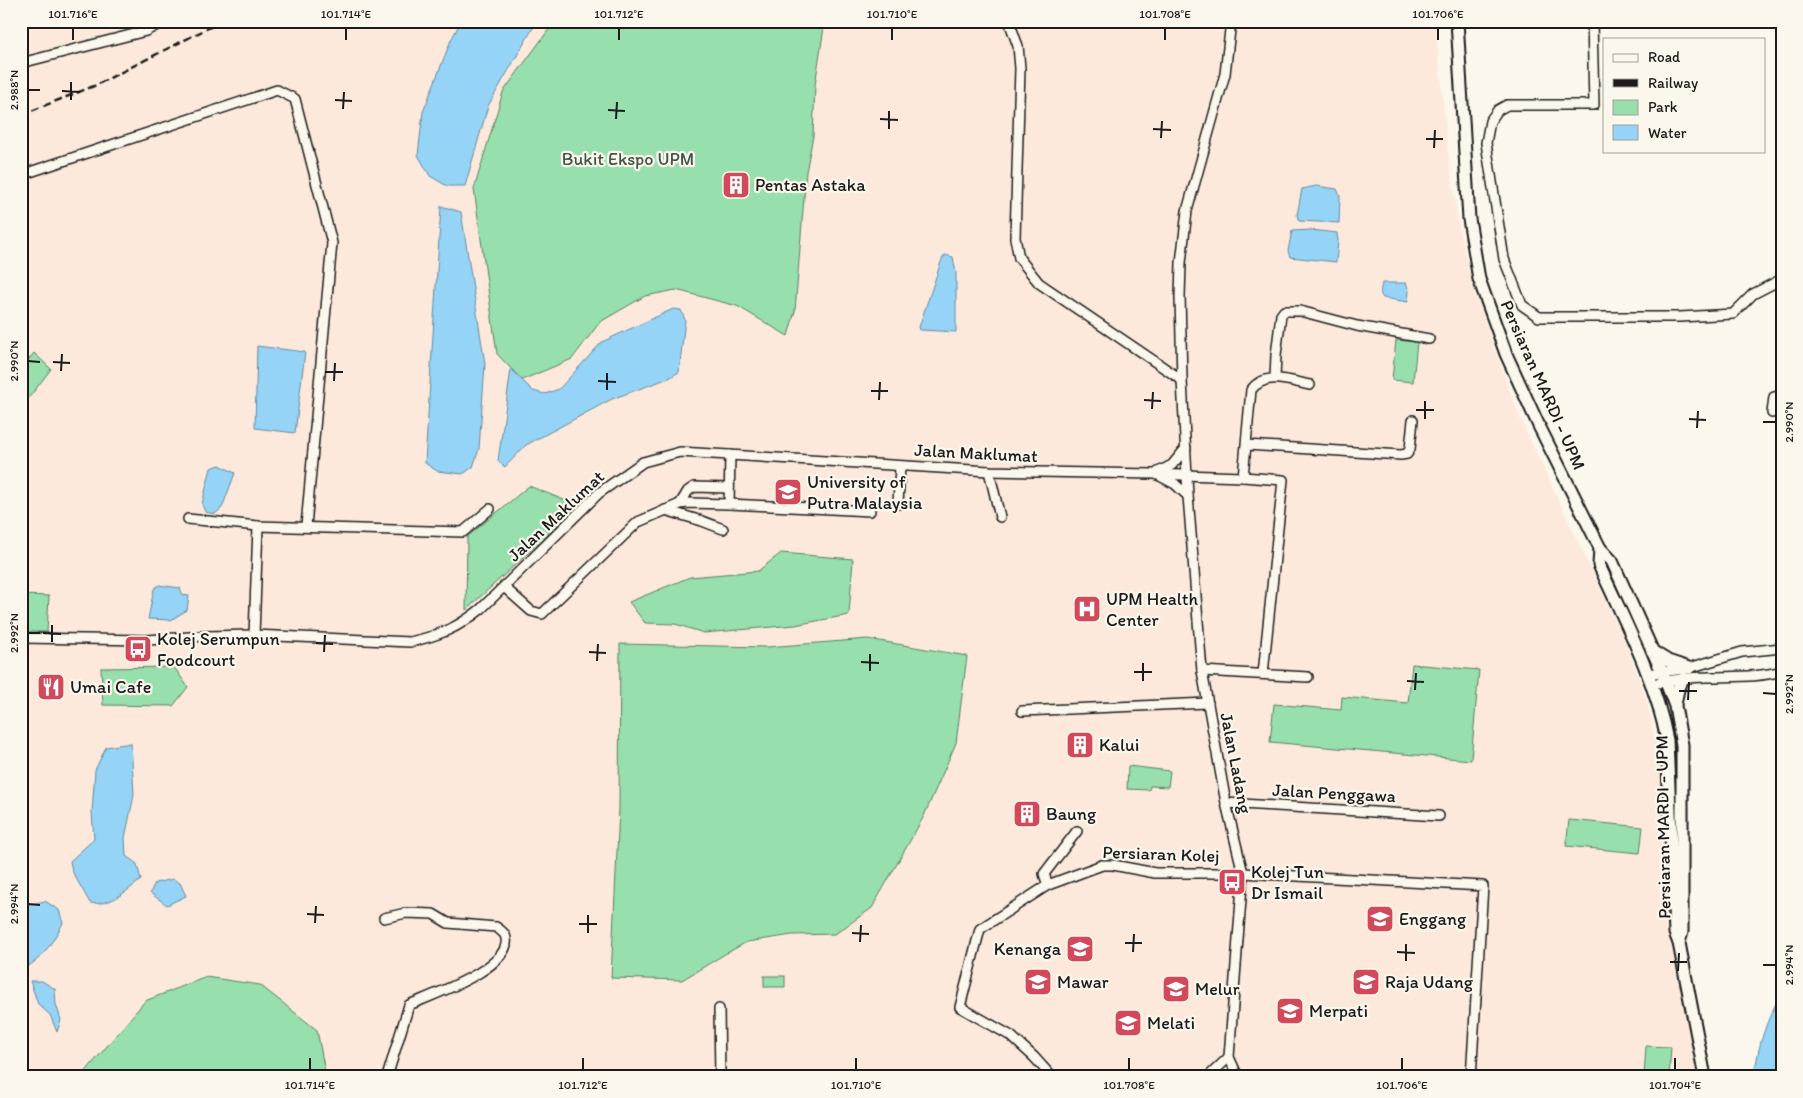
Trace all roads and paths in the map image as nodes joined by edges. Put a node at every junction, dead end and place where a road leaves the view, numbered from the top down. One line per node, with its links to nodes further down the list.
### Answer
1 (165, 21): 6 (street)
2 (1009, 21): 11 (street)
3 (1231, 21): 11 (street, Jalan Ladang)
4 (1457, 21): 37 (street, Persiaran MARDI - UPM)
5 (1592, 21): 8 (street)
6 (21, 63)
7 (21, 176): 35 (street)
8 (1782, 279)
9 (1429, 338): 10 (street)
10 (1275, 378): 12 (street); 16 (street)
11 (1182, 380): 17 (street, Jalan Ladang)
12 (1310, 385)
13 (1782, 395): 14 (street)
14 (1772, 414)
15 (1413, 420): 16 (street)
16 (1247, 445): 23 (street)
17 (1186, 448): 21 (street); 22 (street, Jalan Ladang)
18 (730, 455): 19 (street, Jalan Maklumat); 24 (street); 38 (street, Jalan Maklumat)
19 (900, 466): 20 (street, Jalan Maklumat); 28 (street)
20 (989, 471): 21 (street, Jalan Maklumat); 32 (street)
21 (1153, 474): 22 (street, Jalan Maklumat); 25 (street)
22 (1187, 475): 23 (street, Jalan Maklumat); 25 (street, Jalan Ladang)
23 (1243, 476): 46 (street, Jalan Maklumat)
24 (729, 488): 26 (street); 27 (street)
25 (1188, 496): 43 (street, Jalan Ladang)
26 (680, 504): 27 (street); 30 (street)
27 (729, 504): 31 (street)
28 (898, 504)
29 (490, 509): 35 (street)
30 (665, 510): 36 (street); 38 (street)
31 (870, 511)
32 (1000, 517)
33 (188, 519): 34 (street)
34 (258, 526): 35 (street); 39 (street)
35 (306, 526)
36 (723, 529)
37 (1600, 548): 42 (street, Persiaran MARDI - UPM); 49 (street, Persiaran MARDI - UPM)
38 (504, 587): 39 (street, Jalan Maklumat)
39 (254, 636): 40 (street, Jalan Maklumat)
40 (21, 638)
41 (1782, 648): 45 (street)
42 (1652, 652): 45 (street); 47 (street, Persiaran MARDI - UPM)
43 (1202, 671): 46 (street); 50 (street, Jalan Ladang)
44 (1782, 671): 45 (street)
45 (1687, 673): 47 (street); 51 (street)
46 (1263, 674): 48 (street)
47 (1663, 676): 49 (street); 51 (street, Persiaran MARDI - UPM)
48 (1308, 677)
49 (1650, 679): 59 (street, Persiaran MARDI - UPM)
50 (1208, 703): 52 (street); 53 (street, Jalan Ladang)
51 (1675, 706): 59 (street, Persiaran MARDI - UPM)
52 (1022, 711)
53 (1226, 803): 54 (street, Jalan Penggawa); 56 (street, Jalan Ladang)
54 (1439, 816)
55 (1077, 831): 57 (street)
56 (1243, 873): 57 (street, Persiaran Kolej); 61 (street, Jalan Ladang); 67 (street, Persiaran Kolej)
57 (1048, 885): 64 (street, Persiaran Kolej)
58 (384, 918): 62 (street)
59 (1679, 942): 68 (street, Persiaran MARDI - UPM)
60 (720, 1009): 63 (street)
61 (1229, 1057): 65 (street); 66 (street, Jalan Ladang)
62 (387, 1077)
63 (720, 1077)
64 (1052, 1077)
65 (1208, 1077)
66 (1238, 1077)
67 (1471, 1077)
68 (1705, 1077)

